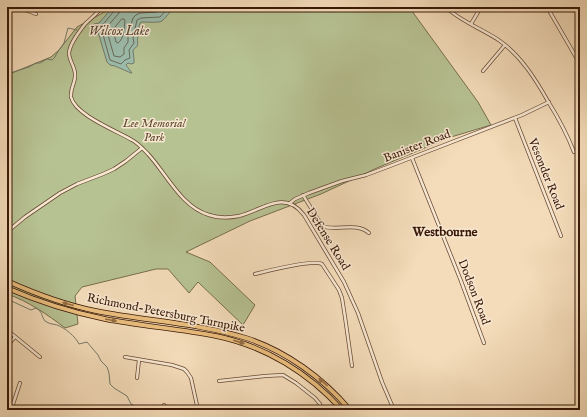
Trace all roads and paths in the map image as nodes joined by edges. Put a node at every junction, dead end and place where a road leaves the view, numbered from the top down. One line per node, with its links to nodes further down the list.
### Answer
1 (18, 7): 6 (street)
2 (102, 7): 14 (street, Defense Road)
3 (446, 7): 8 (street)
4 (481, 7): 8 (street)
5 (547, 7): 10 (street)
6 (22, 8): 7 (street)
7 (36, 14)
8 (471, 24): 9 (street)
9 (505, 45): 11 (street); 12 (street)
10 (580, 64)
11 (483, 71)
12 (549, 102): 13 (street, Banister Road); 15 (street)
13 (514, 118): 16 (street, Banister Road); 21 (street, Vesonder Road)
14 (142, 148): 18 (street, Defense Road); 19 (street)
15 (574, 152)
16 (412, 158): 17 (street, Banister Road); 27 (street, Dodson Road)
17 (303, 195): 18 (street, Banister Road); 20 (street)
18 (290, 204): 44 (street, Defense Road)
19 (7, 232)
20 (369, 233)
21 (561, 236)
22 (254, 274): 32 (street)
23 (7, 281): 43 (highway, Richmond-Petersburg Turnpike, one-way to 23)
24 (7, 288): 42 (highway, Richmond-Petersburg Turnpike, one-way to 42)
25 (7, 330): 26 (street)
26 (15, 337): 28 (street); 29 (street)
27 (484, 343)
28 (7, 346)
29 (40, 357)
30 (125, 357): 31 (street)
31 (140, 360): 33 (street); 37 (street)
32 (352, 366)
33 (136, 378)
34 (219, 381): 41 (street)
35 (20, 383): 38 (street)
36 (164, 405): 39 (street)
37 (198, 409): 40 (street)
38 (11, 410)
39 (169, 410)
40 (191, 410)
41 (322, 410)
42 (342, 410)
43 (350, 410)
44 (394, 410)

